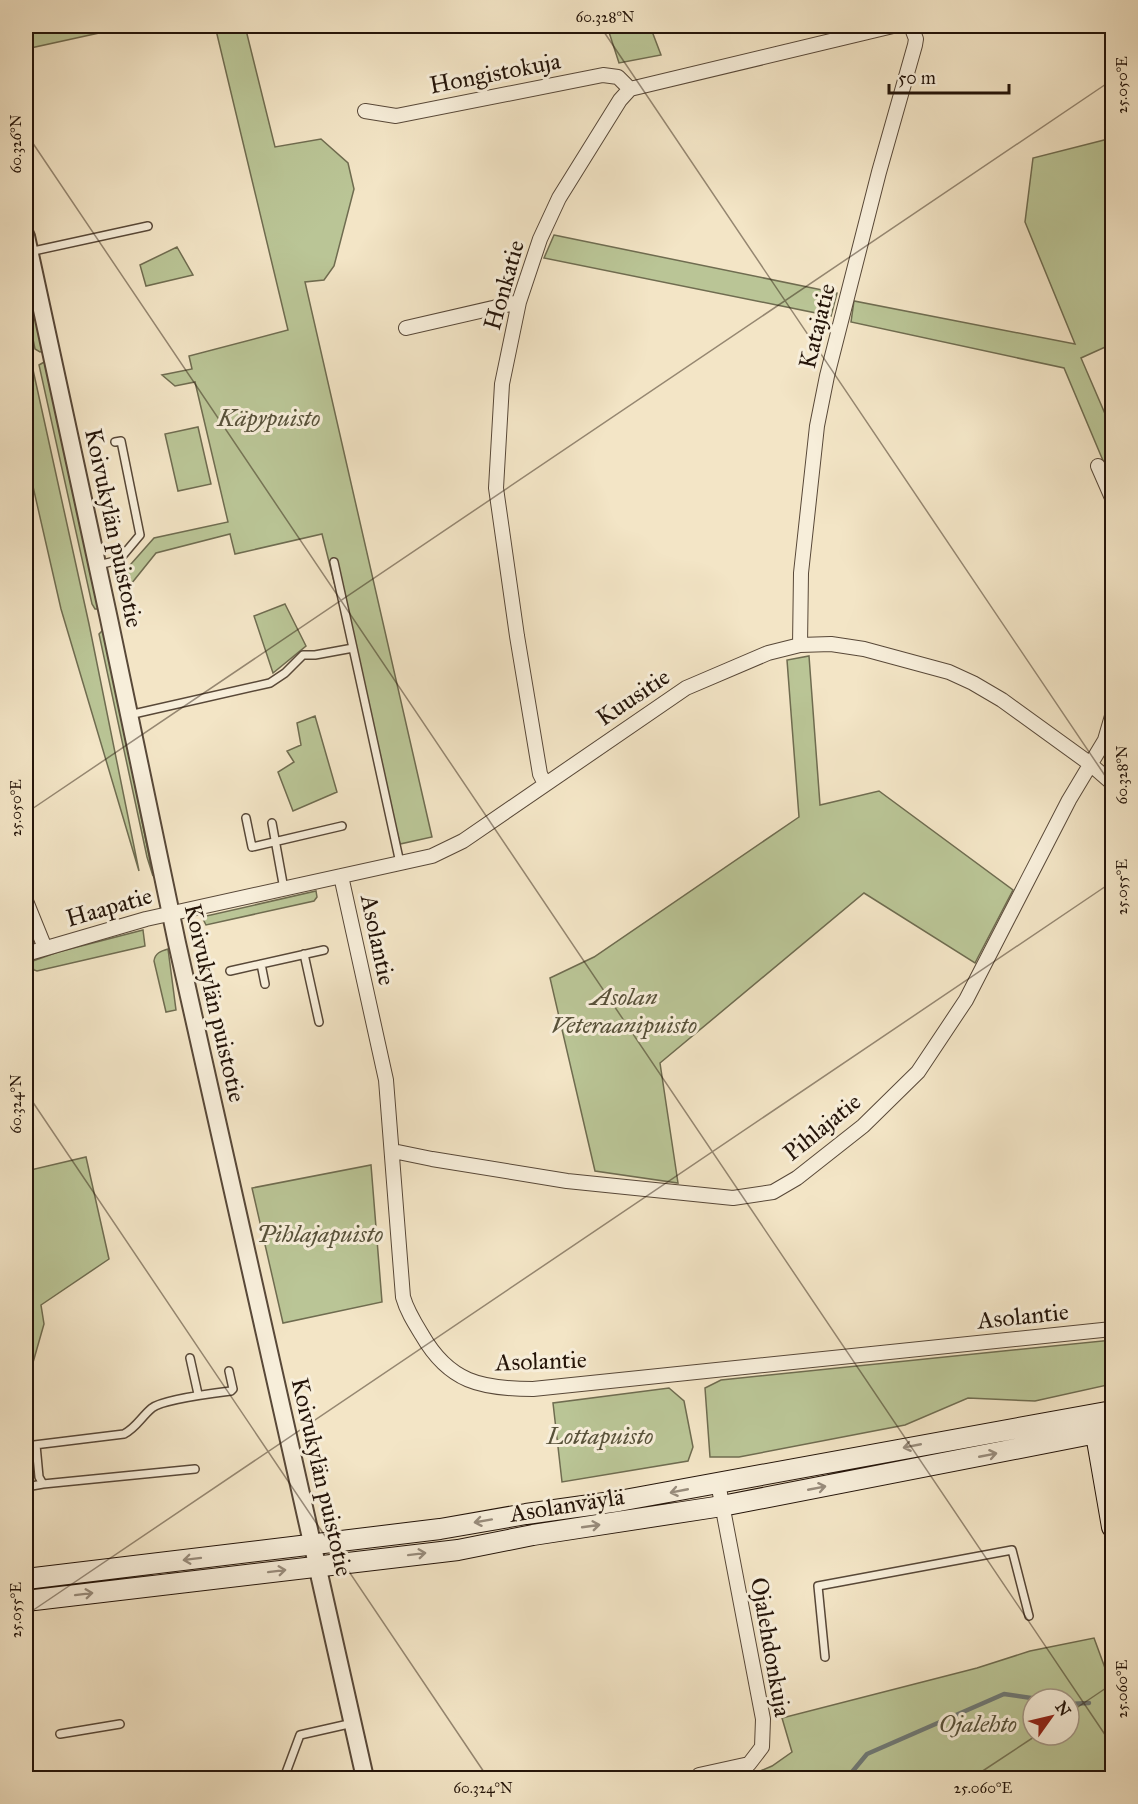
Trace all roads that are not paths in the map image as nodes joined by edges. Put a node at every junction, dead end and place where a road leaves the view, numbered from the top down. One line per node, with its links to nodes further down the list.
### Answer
1 (893, 26): 3 (street)
2 (911, 26): 14 (street, Katajatie)
3 (630, 88): 4 (street, Hongistokuja); 7 (street, Honkatie)
4 (365, 111)
5 (148, 226): 6 (lane)
6 (27, 244): 13 (street, Koivukylän puistotie)
7 (519, 302): 8 (street); 20 (street, Honkatie)
8 (406, 328)
9 (115, 442): 13 (lane)
10 (1098, 466): 11 (street)
11 (1113, 498)
12 (334, 562): 15 (lane)
13 (97, 565): 16 (street, Koivukylän puistotie)
14 (800, 645): 18 (street, Kuusitie); 20 (street, Kuusitie)
15 (352, 648): 16 (lane); 25 (lane)
16 (129, 716): 29 (street, Koivukylän puistotie)
17 (1113, 716): 18 (street, Pihlajatie)
18 (1089, 763): 19 (street, Kuusitie); 38 (street, Pihlajatie)
19 (1113, 783)
20 (545, 784): 25 (street, Kuusitie)
21 (246, 818): 24 (lane)
22 (272, 823): 24 (lane)
23 (342, 826): 24 (lane)
24 (276, 841): 27 (lane)
25 (400, 863): 26 (street, Kuusitie)
26 (341, 876): 27 (street, Kuusitie); 38 (street, Asolantie)
27 (284, 889): 29 (street, Kuusitie)
28 (26, 901): 30 (street)
29 (171, 913): 30 (street, Haapatie); 53 (street, Koivukylän puistotie)
30 (45, 948): 32 (street, Haapatie)
31 (324, 950): 33 (lane)
32 (26, 954)
33 (304, 954): 34 (lane); 37 (lane)
34 (261, 964): 35 (lane); 36 (lane)
35 (230, 971)
36 (266, 984)
37 (319, 1022)
38 (393, 1151): 39 (street, Asolantie)
39 (1113, 1329)
40 (190, 1358): 42 (lane)
41 (229, 1371): 42 (lane)
42 (198, 1394): 45 (lane)
43 (1113, 1410): 44 (main road, Asolanväylä)
44 (1101, 1426): 48 (main road, Asolanväylä, one-way to 48); 51 (main road, Asolanväylä, one-way to 44); 52 (main road)
45 (36, 1445): 46 (lane); 49 (lane)
46 (26, 1446)
47 (195, 1469): 49 (lane)
48 (718, 1483): 51 (street, Ojalehdonkuja); 53 (main road, Asolanväylä, one-way to 53)
49 (43, 1484): 50 (lane)
50 (26, 1487)
51 (722, 1506): 54 (main road, Asolanväylä, one-way to 51); 62 (street, Ojalehdonkuja)
52 (1113, 1527)
53 (313, 1544): 54 (street, Koivukylän puistotie); 55 (main road, Asolanväylä, one-way to 55)
54 (318, 1565): 56 (main road, Asolanväylä, one-way to 54); 59 (street, Koivukylän puistotie)
55 (26, 1579)
56 (26, 1601)
57 (1029, 1616): 58 (lane)
58 (825, 1657)
59 (353, 1723): 63 (lane); 64 (street, Koivukylän puistotie)
60 (120, 1724): 61 (lane)
61 (60, 1734)
62 (699, 1775)
63 (284, 1778)
64 (365, 1779)

